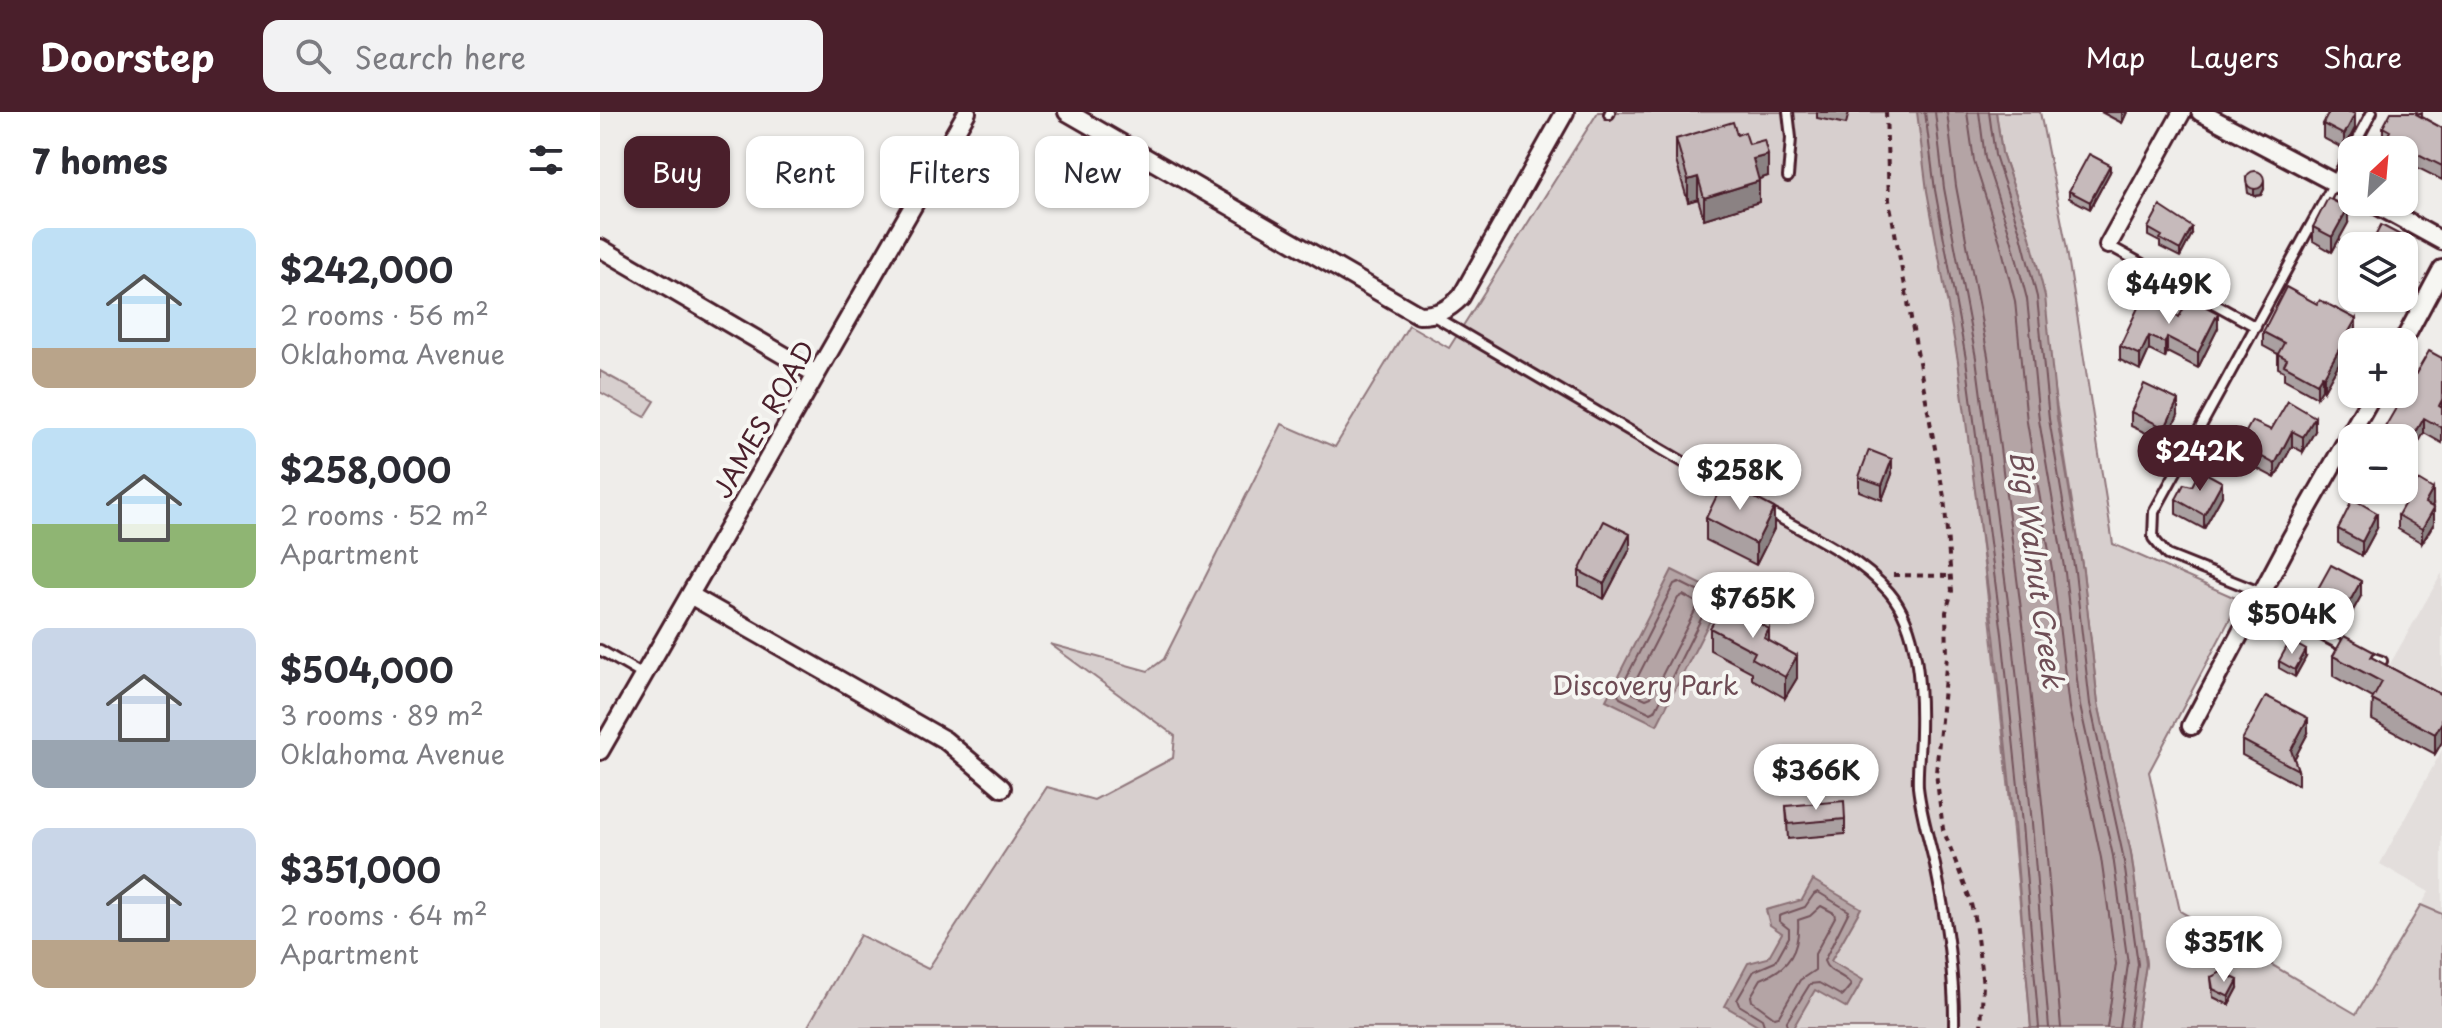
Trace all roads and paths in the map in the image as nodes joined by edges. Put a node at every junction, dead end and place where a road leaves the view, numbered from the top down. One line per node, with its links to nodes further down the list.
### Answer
1 (967, 112): 22 (street, JAMES ROAD)
2 (1067, 112): 19 (street)
3 (1565, 112): 19 (street)
4 (1788, 112): 10 (lane)
5 (1886, 112): 27 (path)
6 (2182, 112): 16 (street)
7 (2200, 112): 12 (street)
8 (2372, 112): 9 (lane)
9 (2359, 136)
10 (1788, 177)
11 (2338, 177): 12 (lane)
12 (2335, 183): 13 (street); 20 (lane)
13 (2338, 185)
14 (2396, 216): 15 (street)
15 (2442, 241)
16 (2108, 245): 20 (lane)
17 (600, 248): 22 (street)
18 (2442, 269): 21 (street)
19 (1431, 315): 24 (lane)
20 (2256, 327): 28 (lane)
21 (2410, 328)
22 (816, 374): 29 (street, JAMES ROAD)
23 (2365, 408): 28 (street)
24 (1741, 495)
25 (1755, 503): 26 (lane)
26 (1871, 575): 27 (path); 36 (lane)
27 (1950, 576): 37 (path)
28 (2262, 593): 31 (lane); 33 (street)
29 (690, 595): 32 (street, JAMES ROAD); 35 (street)
30 (600, 650): 32 (lane)
31 (2382, 661)
32 (643, 676): 34 (street, JAMES ROAD)
33 (2191, 726)
34 (600, 751)
35 (1002, 788)
36 (1954, 1028)
37 (1981, 1028)

